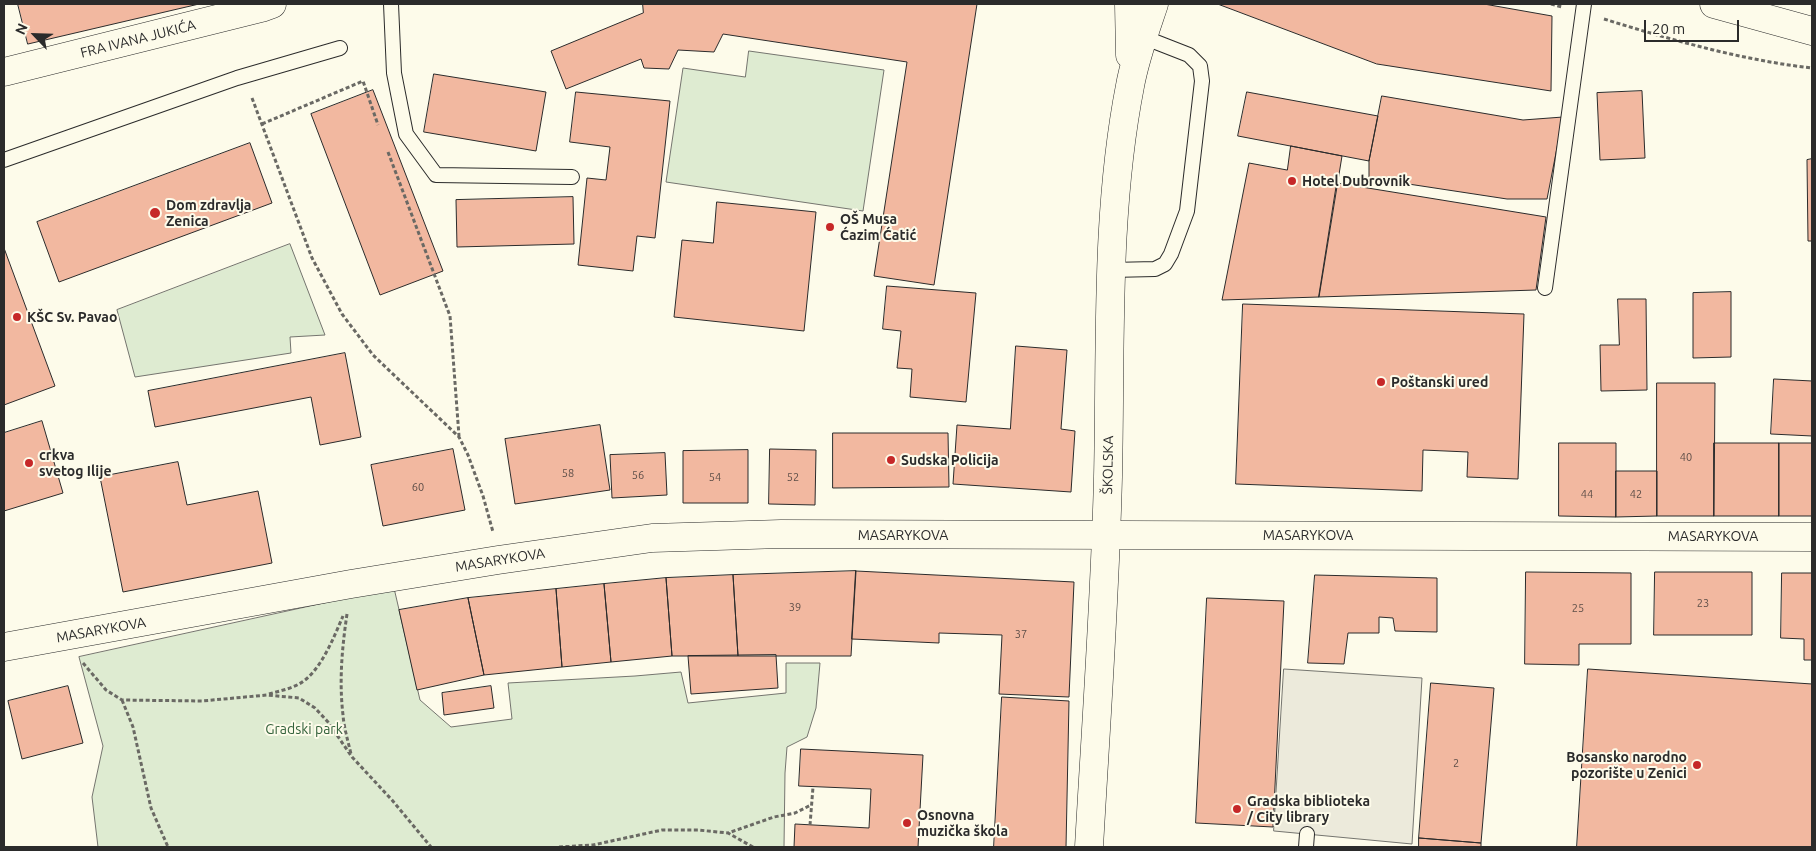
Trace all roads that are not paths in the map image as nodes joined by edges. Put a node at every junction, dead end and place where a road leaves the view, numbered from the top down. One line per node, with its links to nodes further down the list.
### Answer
1 (272, 4): 10 (street, FRA IVANA JUKIĆA)
2 (391, 4): 13 (lane)
3 (1129, 4): 11 (street, ŠKOLSKA)
4 (1154, 4): 8 (street, ŠKOLSKA)
5 (1714, 4): 7 (street)
6 (1583, 8): 15 (lane)
7 (1812, 31)
8 (1143, 37): 11 (street, ŠKOLSKA); 14 (lane)
9 (340, 48): 12 (lane)
10 (4, 72)
11 (1130, 84): 14 (street, ŠKOLSKA)
12 (4, 160)
13 (572, 177)
14 (1111, 270): 16 (street, ŠKOLSKA)
15 (1545, 288)
16 (1107, 535): 17 (street, MASARYKOVA); 18 (street, MASARYKOVA); 19 (street, ŠKOLSKA)
17 (1812, 537)
18 (4, 647)
19 (1089, 847)

